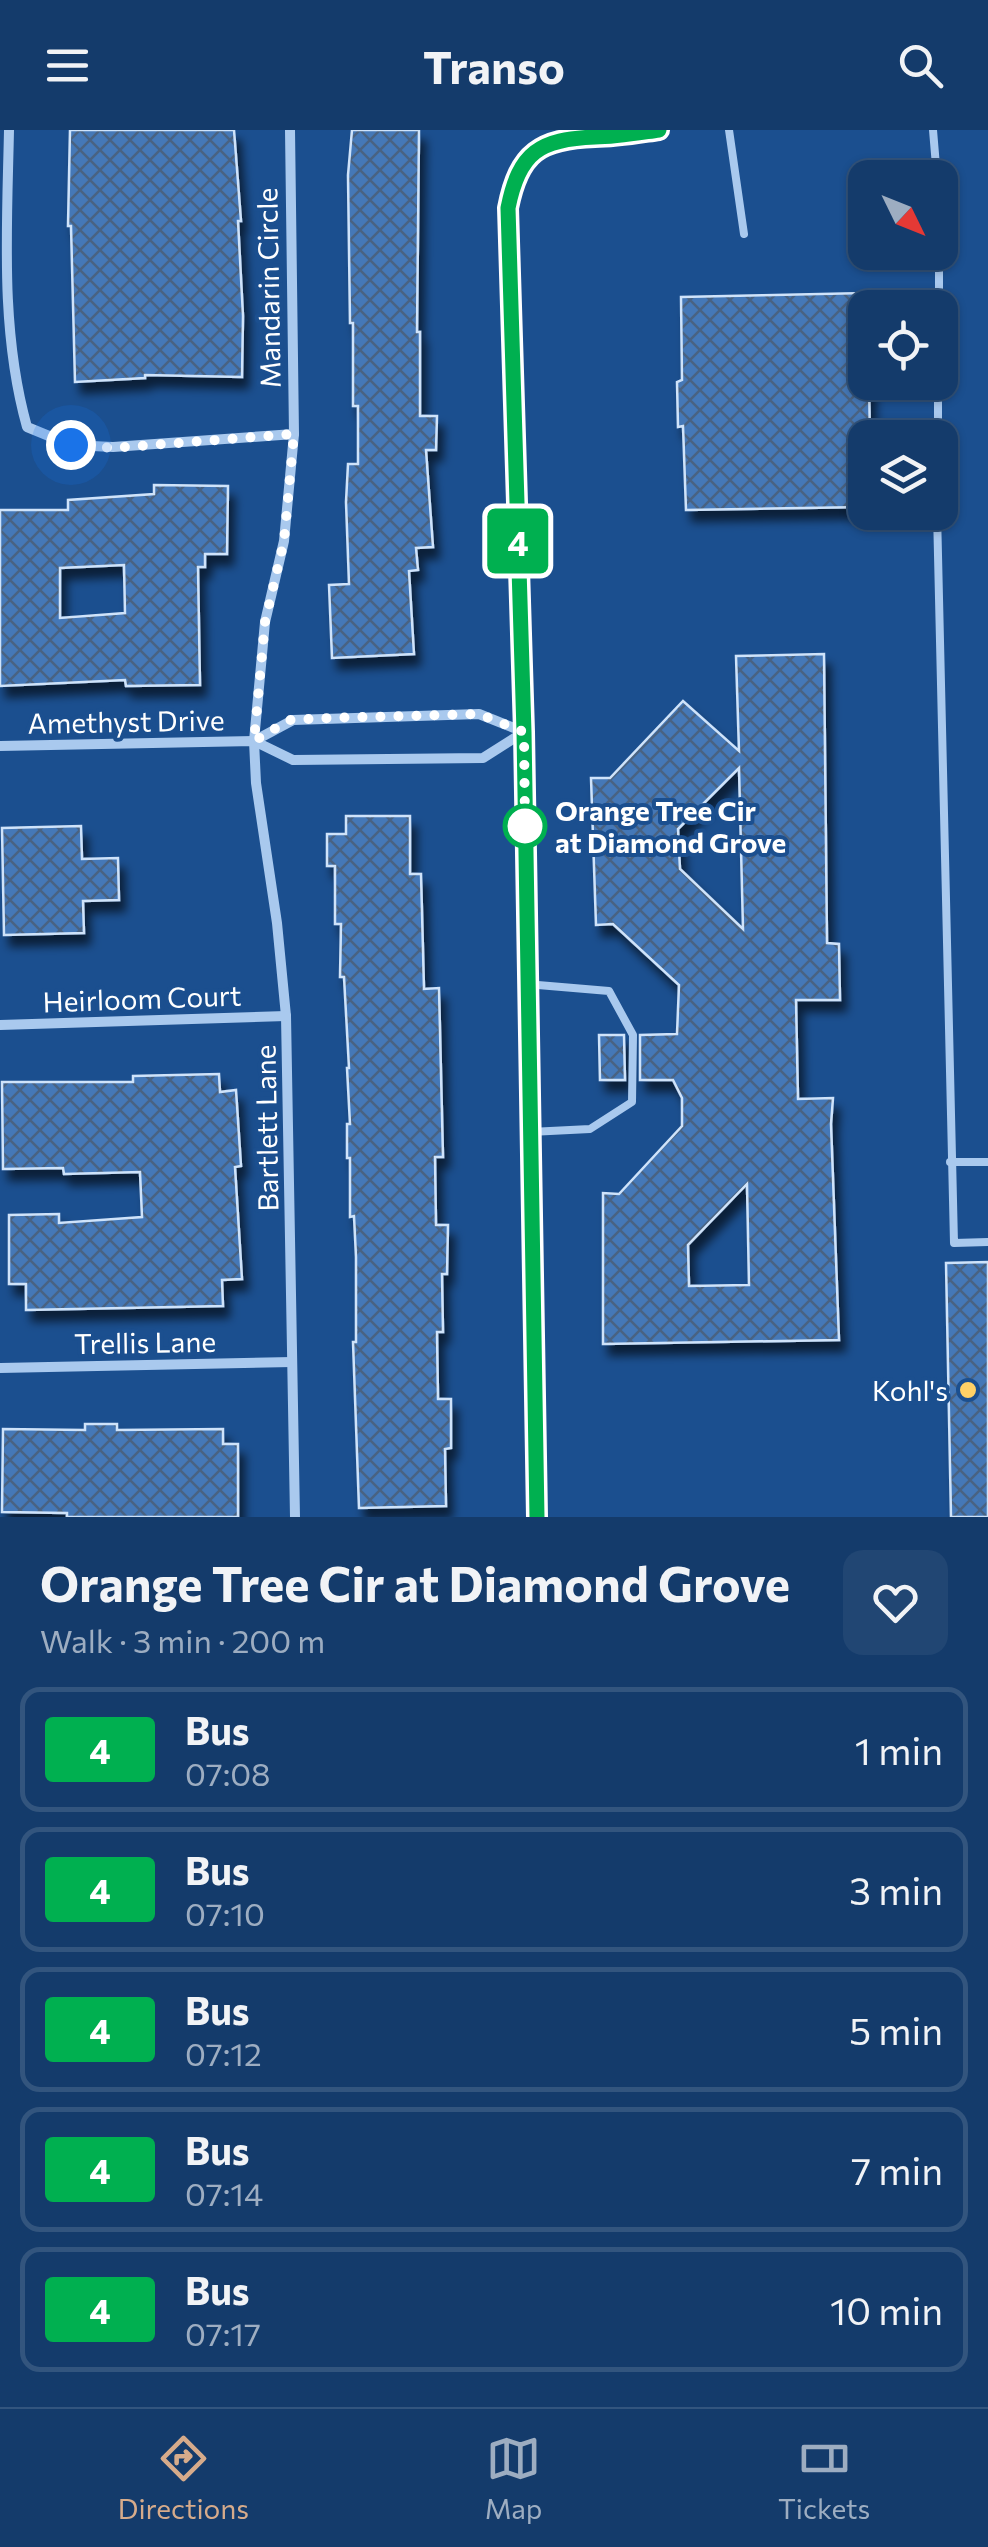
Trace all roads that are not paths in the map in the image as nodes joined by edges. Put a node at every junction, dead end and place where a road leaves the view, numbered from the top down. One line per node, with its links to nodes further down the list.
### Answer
1 (9, 130): 8 (street)
2 (290, 130): 8 (street, Mandarin Circle)
3 (658, 130): 10 (street)
4 (729, 130): 7 (lane)
5 (933, 130): 6 (lane)
6 (936, 160)
7 (744, 234)
8 (294, 434): 11 (street, Mandarin Circle)
9 (937, 530): 17 (lane)
10 (524, 732): 11 (street, Amethyst Drive); 11 (street, Amethyst Drive); 13 (street)
11 (254, 741): 12 (street, Amethyst Drive); 14 (street, Bartlett Lane)
12 (0, 746)
13 (526, 984): 16 (street); 16 (lane)
14 (286, 1016): 15 (street, Heirloom Court); 20 (street, Bartlett Lane)
15 (0, 1025)
16 (530, 1132): 23 (street)
17 (950, 1162): 18 (lane); 19 (lane)
18 (988, 1162)
19 (988, 1242)
20 (292, 1362): 21 (street, Trellis Lane); 22 (street, Bartlett Lane)
21 (0, 1368)
22 (296, 1517)
23 (538, 1517)

